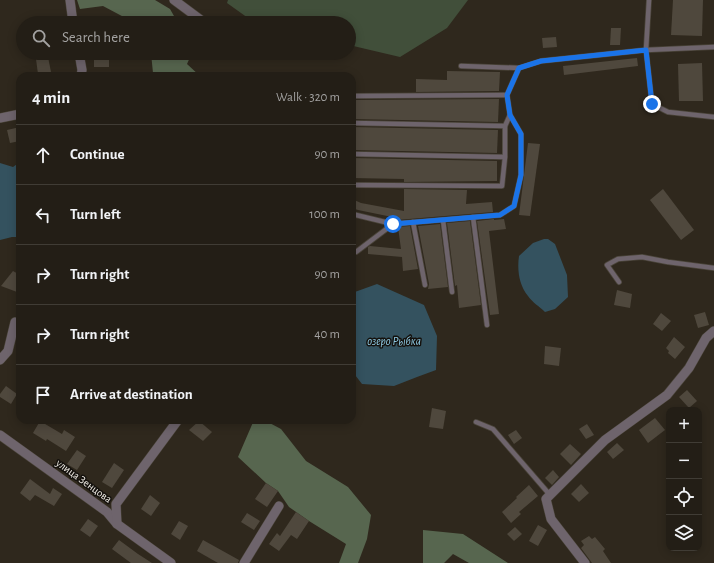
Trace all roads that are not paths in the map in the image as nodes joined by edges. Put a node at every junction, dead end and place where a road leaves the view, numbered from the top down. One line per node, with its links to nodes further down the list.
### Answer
1 (70, 0): 4 (street)
2 (174, 0): 5 (street)
3 (650, 0): 7 (lane)
4 (72, 16)
5 (196, 16)
6 (714, 47): 7 (lane)
7 (646, 50): 10 (lane); 16 (lane)
8 (80, 60): 11 (street)
9 (461, 66): 10 (lane)
10 (519, 68): 12 (lane)
11 (82, 72)
12 (507, 95): 13 (lane); 15 (lane)
13 (356, 96)
14 (16, 115): 17 (street)
15 (510, 115): 19 (lane); 24 (lane)
16 (714, 117)
17 (0, 118)
18 (356, 123): 19 (lane)
19 (505, 126): 21 (lane)
20 (356, 154): 21 (lane)
21 (505, 157): 22 (lane)
22 (356, 185)
23 (356, 215): 27 (lane)
24 (473, 217): 25 (lane); 34 (lane)
25 (443, 220): 26 (lane); 32 (lane)
26 (413, 222): 27 (lane); 31 (lane)
27 (393, 224): 28 (lane)
28 (356, 252)
29 (714, 268): 30 (lane)
30 (619, 282)
31 (425, 285)
32 (452, 292)
33 (15, 322): 36 (street)
34 (487, 325)
35 (714, 331): 40 (street)
36 (0, 360)
37 (476, 422): 40 (lane)
38 (175, 424): 42 (street)
39 (0, 435): 42 (street, улица Зенцова)
40 (550, 495): 45 (street)
41 (279, 506): 44 (street)
42 (117, 524): 43 (street, улица Зенцова)
43 (171, 563)
44 (244, 563)
45 (585, 563)

